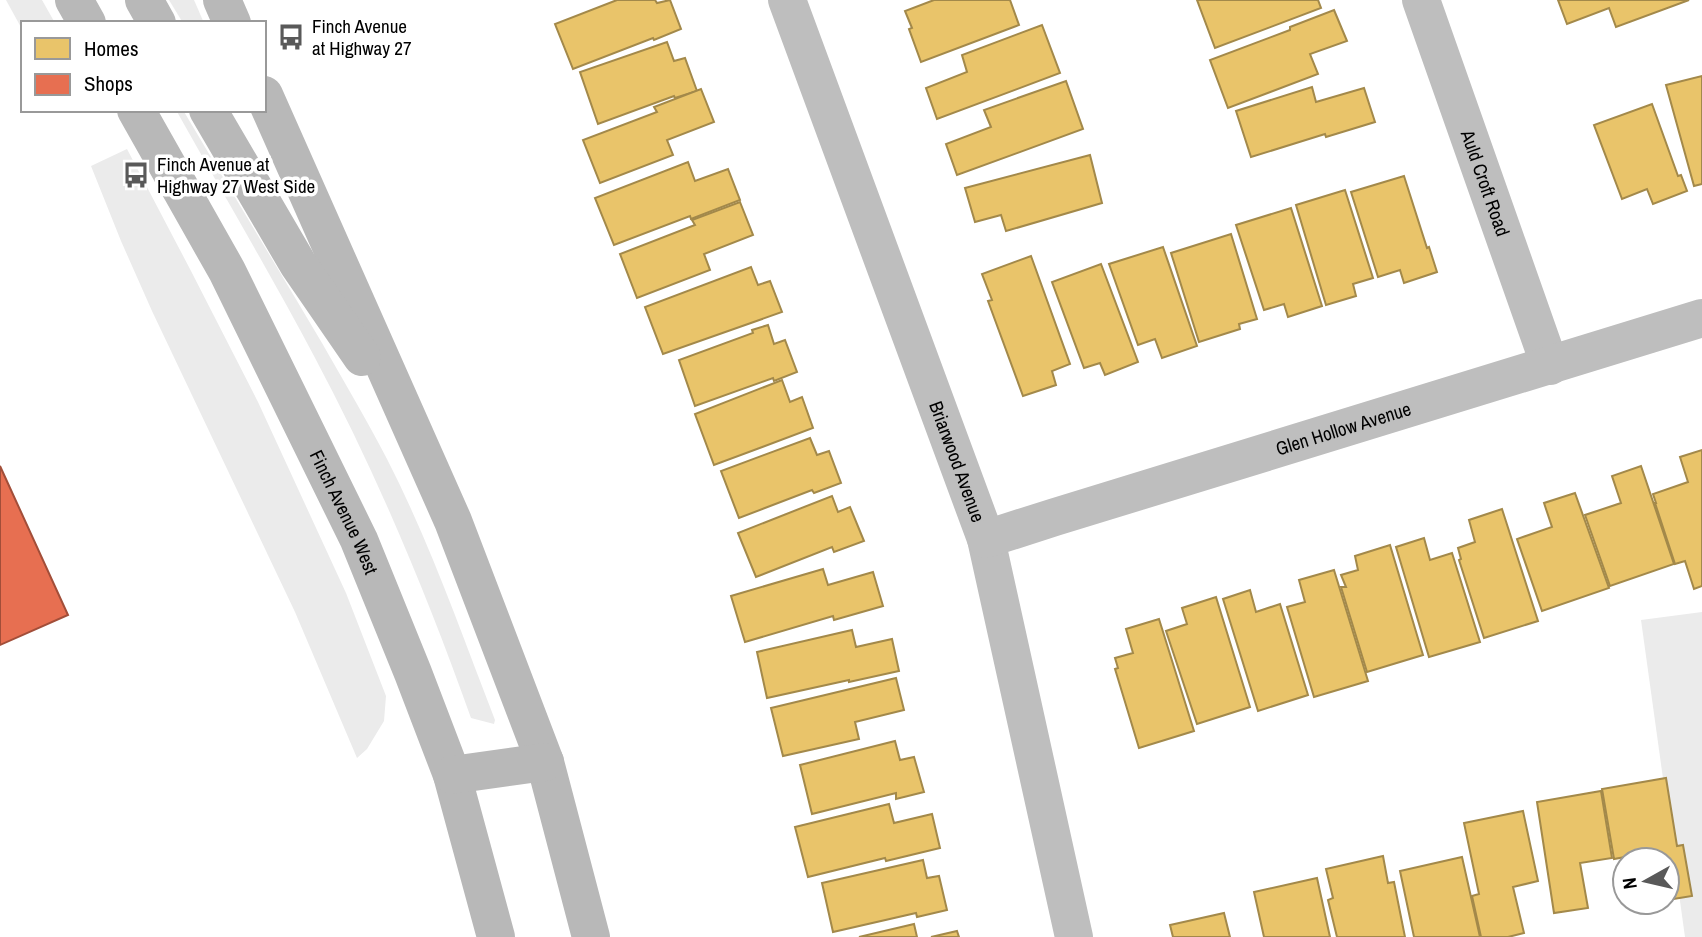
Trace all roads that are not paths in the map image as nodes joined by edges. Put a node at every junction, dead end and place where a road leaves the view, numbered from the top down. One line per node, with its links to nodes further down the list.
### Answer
1 (74, 0): 6 (main road)
2 (144, 0): 7 (main road)
3 (222, 0): 8 (main road)
4 (787, 0): 15 (street, Briarwood Avenue)
5 (1421, 0): 13 (street, Auld Croft Road)
6 (85, 21)
7 (156, 21)
8 (231, 21)
9 (266, 100): 14 (main road)
10 (137, 112): 17 (main road, Finch Avenue West)
11 (209, 112): 14 (main road)
12 (1702, 318): 13 (street, Glen Hollow Avenue)
13 (1550, 366): 15 (street, Glen Hollow Avenue)
14 (411, 427): 16 (main road)
15 (986, 539): 20 (street, Briarwood Avenue)
16 (545, 762): 17 (main road); 19 (main road)
17 (452, 775): 18 (main road, Finch Avenue West)
18 (496, 937)
19 (591, 937)
20 (1074, 937)

